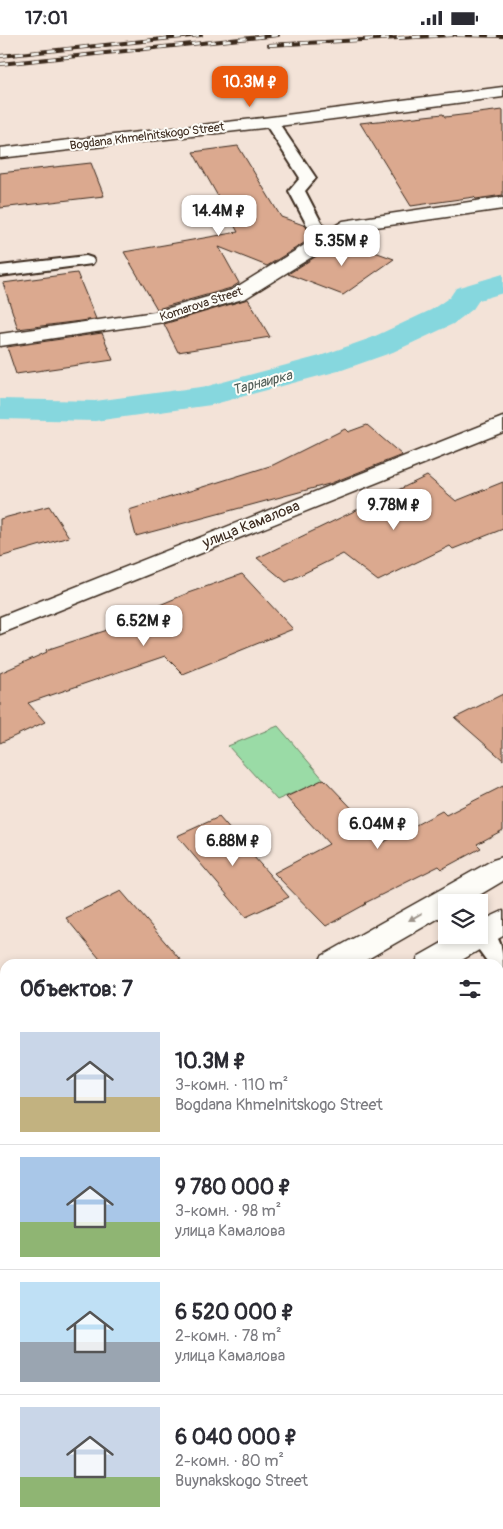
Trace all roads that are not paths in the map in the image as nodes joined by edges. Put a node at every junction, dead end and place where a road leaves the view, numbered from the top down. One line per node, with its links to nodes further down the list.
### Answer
1 (503, 91): 2 (street, Bogdana Khmelnitskogo Street)
2 (271, 122): 3 (street, Bogdana Khmelnitskogo Street); 5 (lane)
3 (0, 153)
4 (503, 203): 5 (street, Komarova Street)
5 (323, 241): 8 (street, Komarova Street)
6 (86, 261): 7 (lane)
7 (0, 271)
8 (0, 340)
9 (503, 424): 10 (street, улица Камалова)
10 (0, 626)
11 (503, 867): 12 (street)
12 (459, 894)
13 (438, 906): 16 (street, one-way to 16)
14 (488, 932): 18 (lane)
15 (464, 944): 17 (street)
16 (342, 959)
17 (438, 959)
18 (501, 959)

